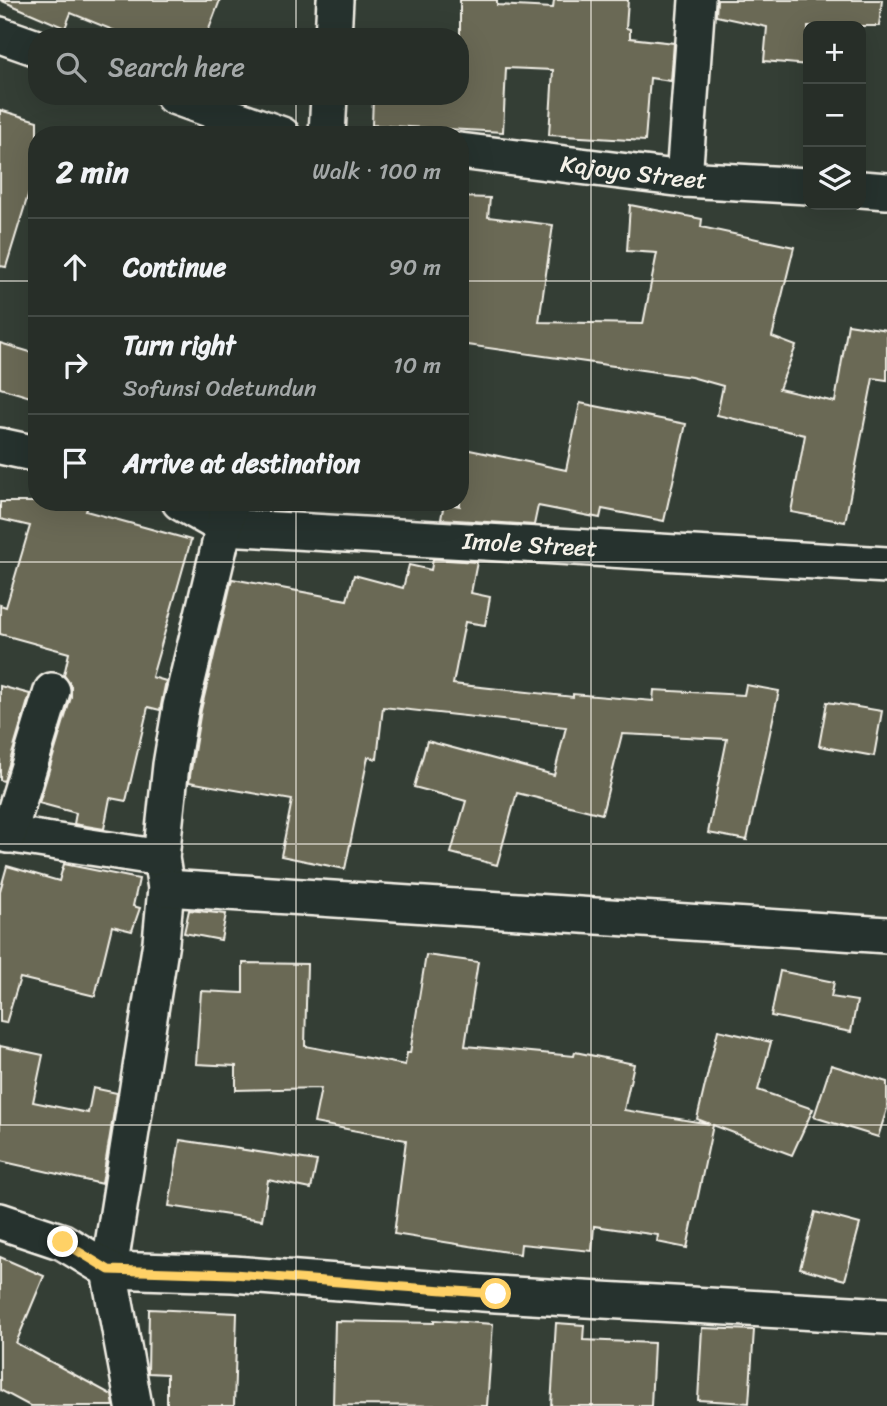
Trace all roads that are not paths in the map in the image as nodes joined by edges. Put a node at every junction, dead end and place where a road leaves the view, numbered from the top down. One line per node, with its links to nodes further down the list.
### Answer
1 (335, 0): 3 (street)
2 (697, 0): 11 (street)
3 (333, 28)
4 (0, 35): 5 (street)
5 (28, 45)
6 (198, 105): 8 (street)
7 (329, 105): 9 (street)
8 (257, 126)
9 (327, 126)
10 (469, 152): 11 (street, Kajoyo Street)
11 (684, 179): 12 (street, Kajoyo Street)
12 (803, 186)
13 (866, 189): 14 (street)
14 (887, 191)
15 (0, 446): 16 (street)
16 (28, 452)
17 (227, 515): 18 (street, Imole Street); 21 (street)
18 (887, 565)
19 (52, 691): 20 (street)
20 (4, 834): 21 (street)
21 (163, 873): 22 (street); 24 (street)
22 (887, 935)
23 (0, 1221): 24 (street)
24 (109, 1270): 25 (street); 26 (street)
25 (887, 1316)
26 (134, 1406)

